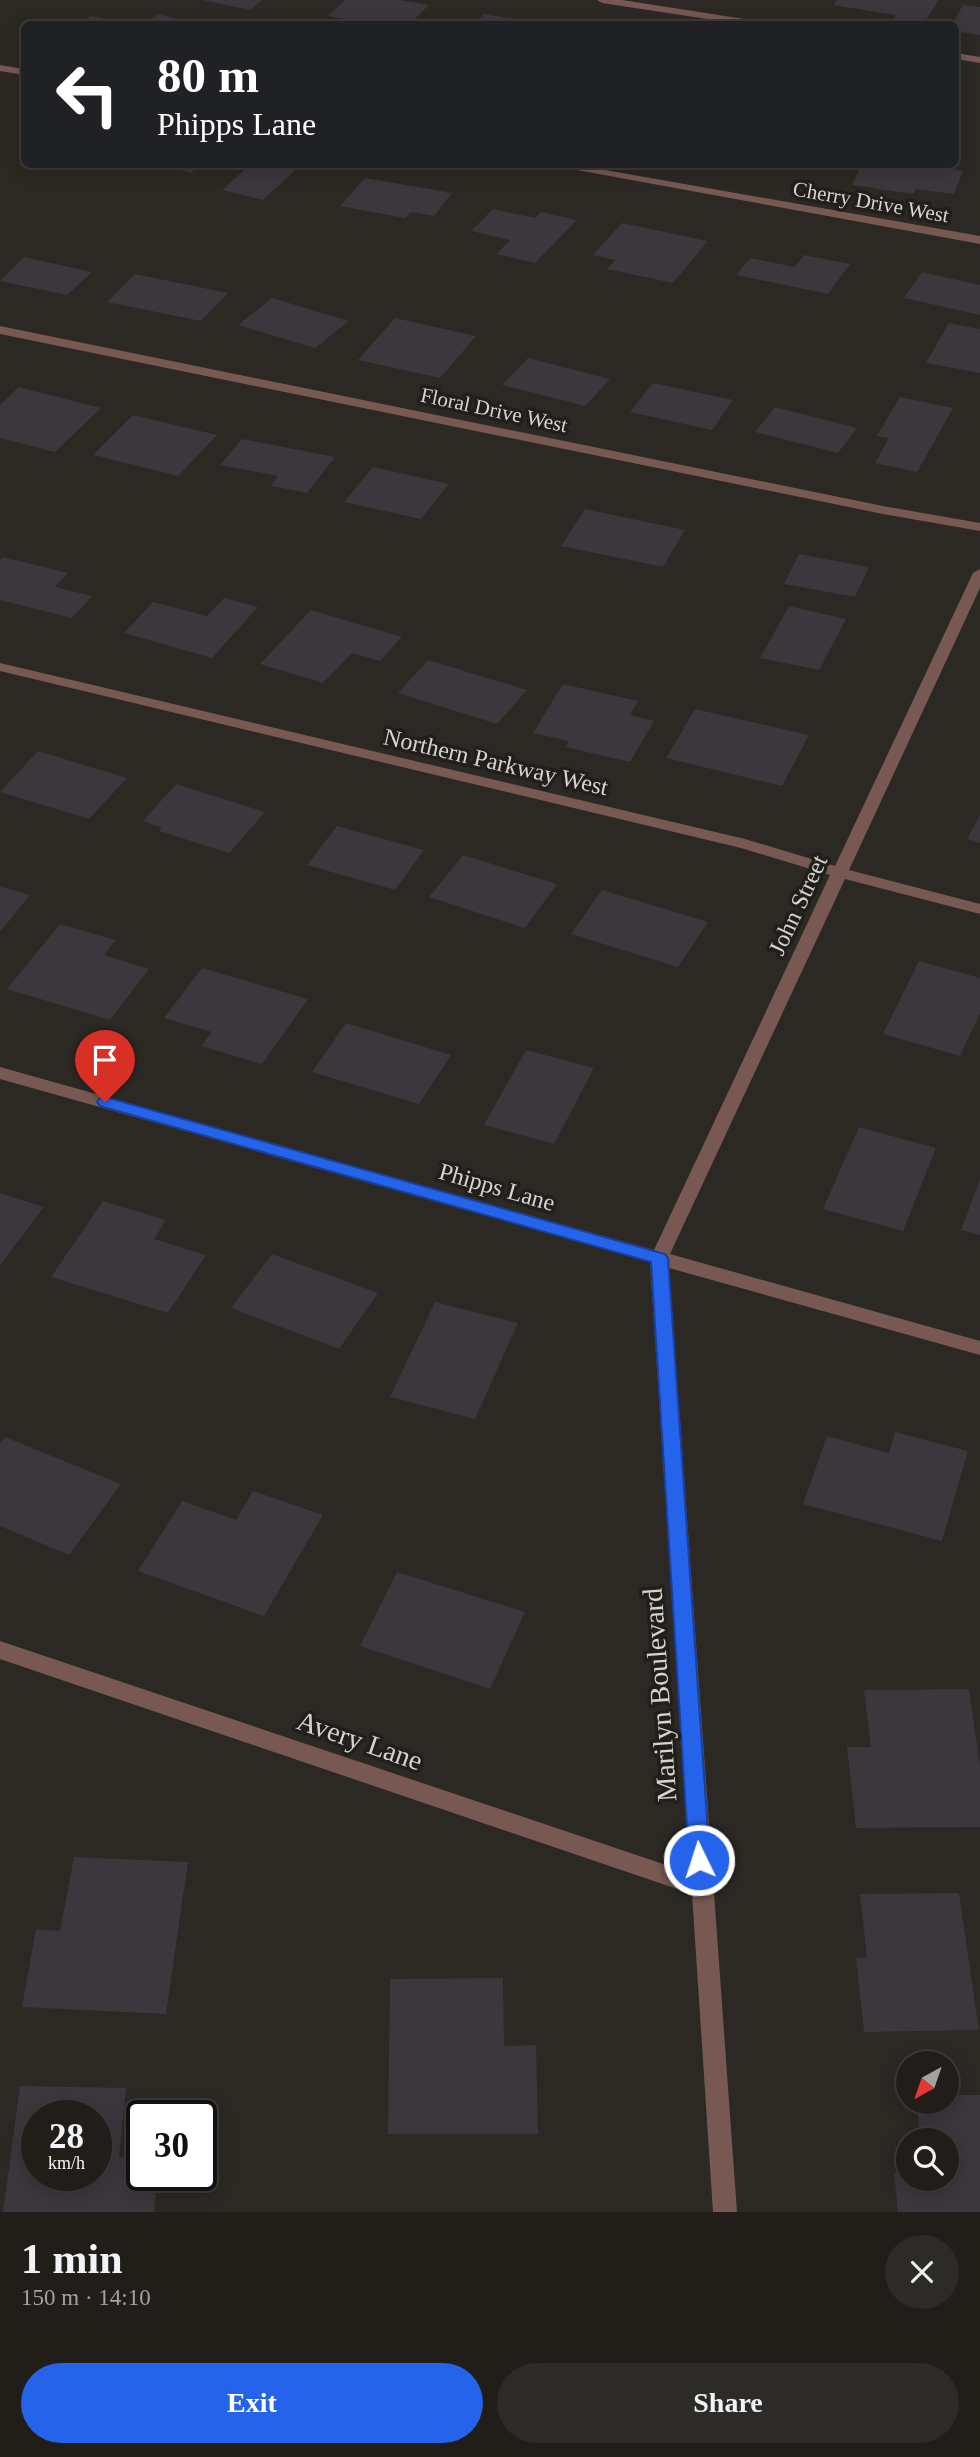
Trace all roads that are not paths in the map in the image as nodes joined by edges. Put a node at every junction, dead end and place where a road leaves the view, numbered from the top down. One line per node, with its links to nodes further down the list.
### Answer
1 (602, 0): 2 (street)
2 (738, 21)
3 (959, 56): 4 (street)
4 (980, 60)
5 (0, 68): 6 (street)
6 (21, 72)
7 (573, 168): 8 (street, Cherry Drive West)
8 (980, 240)
9 (0, 330): 10 (street, Floral Drive West)
10 (980, 527)
11 (980, 573): 13 (street, John Street)
12 (0, 667): 13 (street, Northern Parkway West)
13 (840, 873): 14 (street, Northern Parkway West); 16 (street, John Street)
14 (980, 909)
15 (0, 1073): 16 (street, Phipps Lane)
16 (659, 1258): 17 (street, Phipps Lane); 19 (street, Marilyn Boulevard)
17 (980, 1348)
18 (0, 1650): 19 (street, Avery Lane)
19 (701, 1887): 20 (street, Marilyn Boulevard)
20 (725, 2212)

